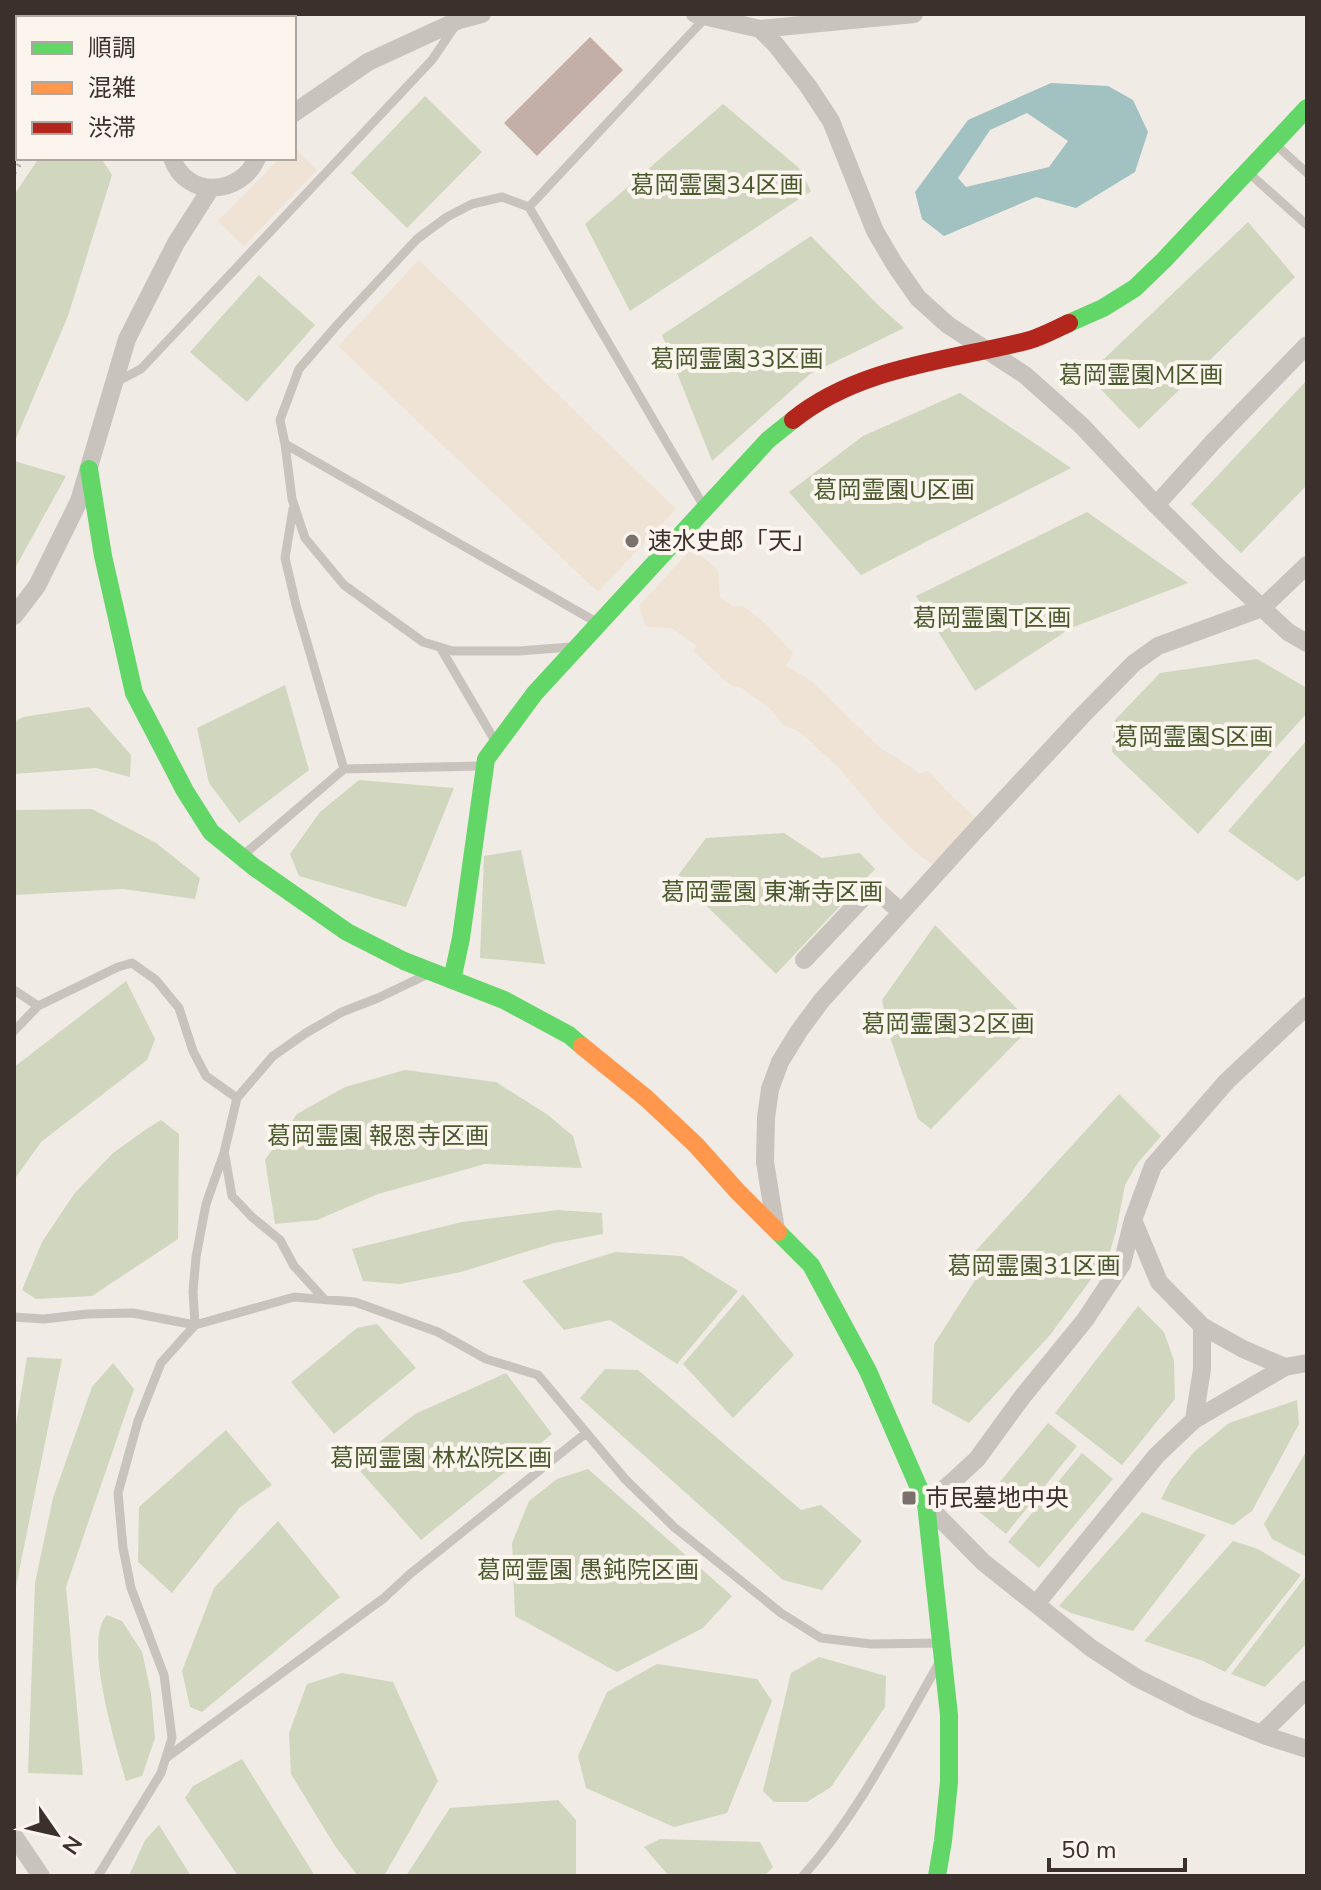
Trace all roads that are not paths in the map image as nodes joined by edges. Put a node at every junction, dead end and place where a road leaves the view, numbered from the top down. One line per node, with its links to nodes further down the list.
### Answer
1 (482, 14): 4 (street)
2 (914, 14): 5 (street)
3 (701, 15): 5 (street); 14 (lane)
4 (459, 20): 7 (street); 18 (lane)
5 (760, 29): 17 (street)
6 (1307, 108): 8 (street)
7 (296, 112)
8 (1274, 143): 11 (street); 12 (lane)
9 (173, 160): 13 (street)
10 (256, 160): 13 (street)
11 (1247, 171): 15 (lane); 17 (street)
12 (1307, 173)
13 (211, 188): 18 (street)
14 (529, 207): 19 (lane); 23 (lane)
15 (1307, 225)
16 (1307, 345): 22 (street)
17 (986, 349): 22 (street); 23 (street)
18 (114, 384): 20 (street)
19 (285, 444): 21 (lane); 27 (lane)
20 (89, 469): 26 (street); 34 (street)
21 (294, 504): 30 (lane); 33 (lane)
22 (1156, 505): 25 (street)
23 (705, 508): 27 (street)
24 (1307, 565): 25 (street)
25 (1262, 608): 28 (street); 35 (street)
26 (14, 616)
27 (599, 624): 29 (street)
28 (1307, 643)
29 (579, 646): 30 (lane); 31 (street)
30 (440, 647): 31 (lane)
31 (497, 745): 32 (street)
32 (485, 766): 33 (lane); 38 (street)
33 (344, 769): 34 (lane)
34 (241, 857): 37 (street)
35 (901, 912): 36 (street); 46 (street)
36 (804, 960)
37 (432, 972): 38 (street); 43 (lane)
38 (452, 980): 46 (street)
39 (14, 990): 40 (lane)
40 (38, 1006): 42 (lane); 43 (lane)
41 (1307, 1006): 45 (street)
42 (14, 1031)
43 (237, 1098): 44 (lane)
44 (224, 1153): 47 (lane); 49 (lane)
45 (1133, 1220): 50 (street); 55 (street)
46 (776, 1230): 55 (street)
47 (324, 1299): 49 (lane); 54 (lane)
48 (14, 1317): 49 (lane)
49 (195, 1325): 61 (lane)
50 (1202, 1326): 52 (street); 53 (street)
51 (1307, 1363): 52 (street)
52 (1285, 1367): 53 (street)
53 (1194, 1420): 56 (street)
54 (586, 1433): 57 (lane); 61 (lane)
55 (926, 1504): 56 (street); 57 (street)
56 (1036, 1604): 59 (street)
57 (942, 1650): 65 (lane); 66 (street)
58 (1307, 1689): 59 (street)
59 (1261, 1734): 60 (street)
60 (1307, 1749)
61 (166, 1758): 64 (lane)
62 (14, 1836): 63 (street)
63 (41, 1876)
64 (98, 1876)
65 (803, 1876)
66 (937, 1876)

